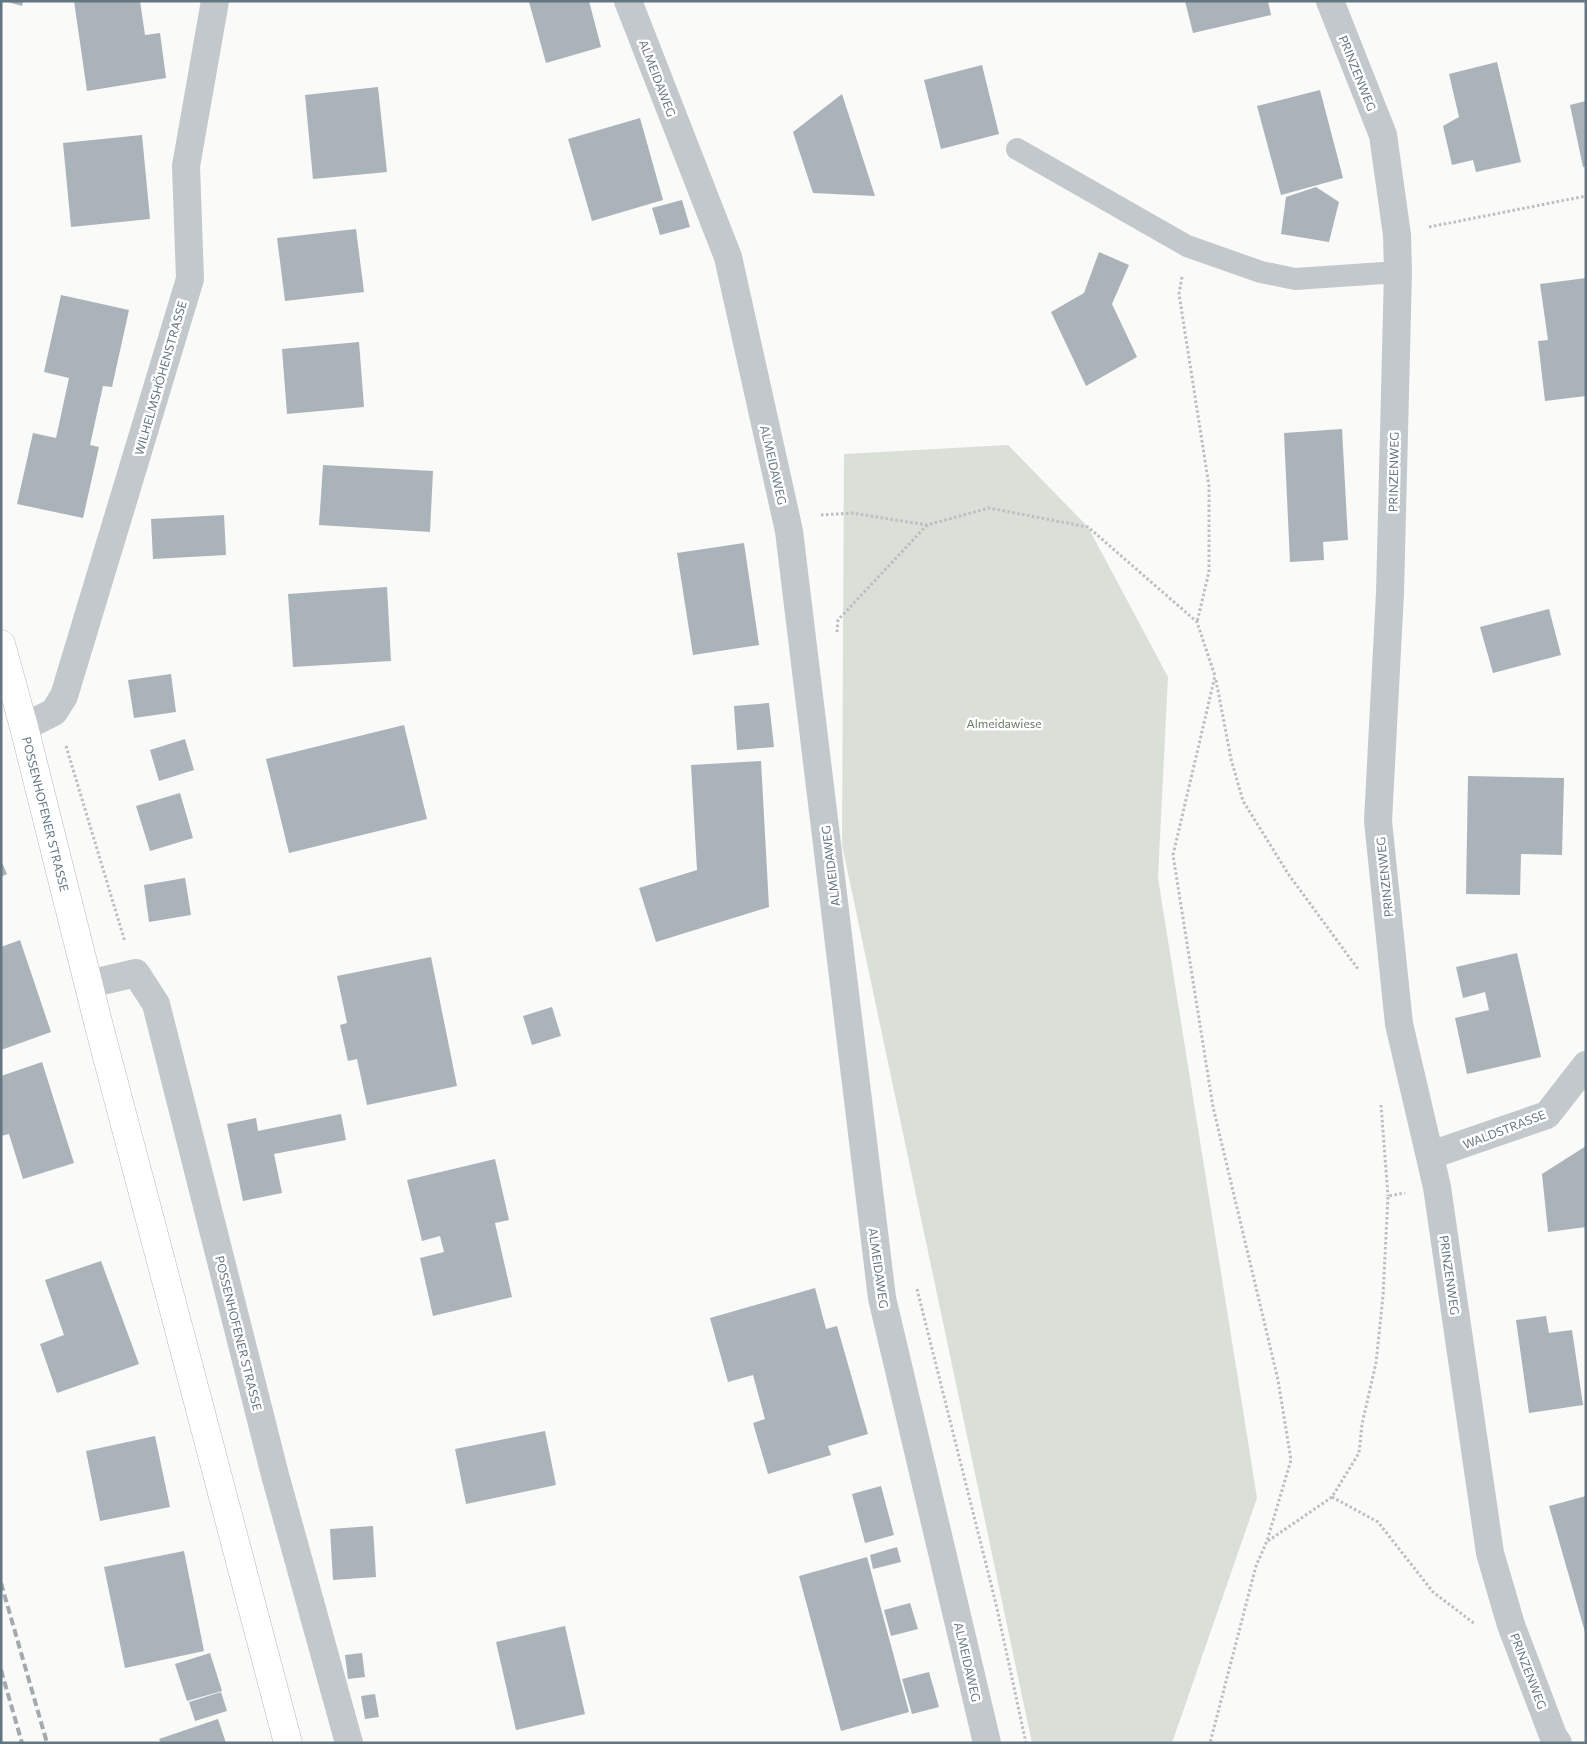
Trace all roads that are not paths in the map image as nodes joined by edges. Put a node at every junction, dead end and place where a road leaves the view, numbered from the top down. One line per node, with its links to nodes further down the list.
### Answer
1 (215, 1): 7 (street, WILHELMSHÖHENSTRASSE)
2 (628, 1): 13 (street, ALMEIDAWEG)
3 (1330, 1): 5 (street, PRINZENWEG)
4 (1017, 149): 5 (lane)
5 (1398, 272): 10 (street, PRINZENWEG)
6 (1, 644): 7 (main road, POSSENHOFENER STRASSE)
7 (24, 727): 8 (main road, POSSENHOFENER STRASSE)
8 (89, 984): 11 (main road, POSSENHOFENER STRASSE); 12 (street, POSSENHOFENER STRASSE)
9 (1586, 1064): 10 (street, WALDSTRASSE)
10 (1431, 1155): 14 (street, PRINZENWEG)
11 (288, 1743)
12 (349, 1743)
13 (987, 1743)
14 (1558, 1743)

